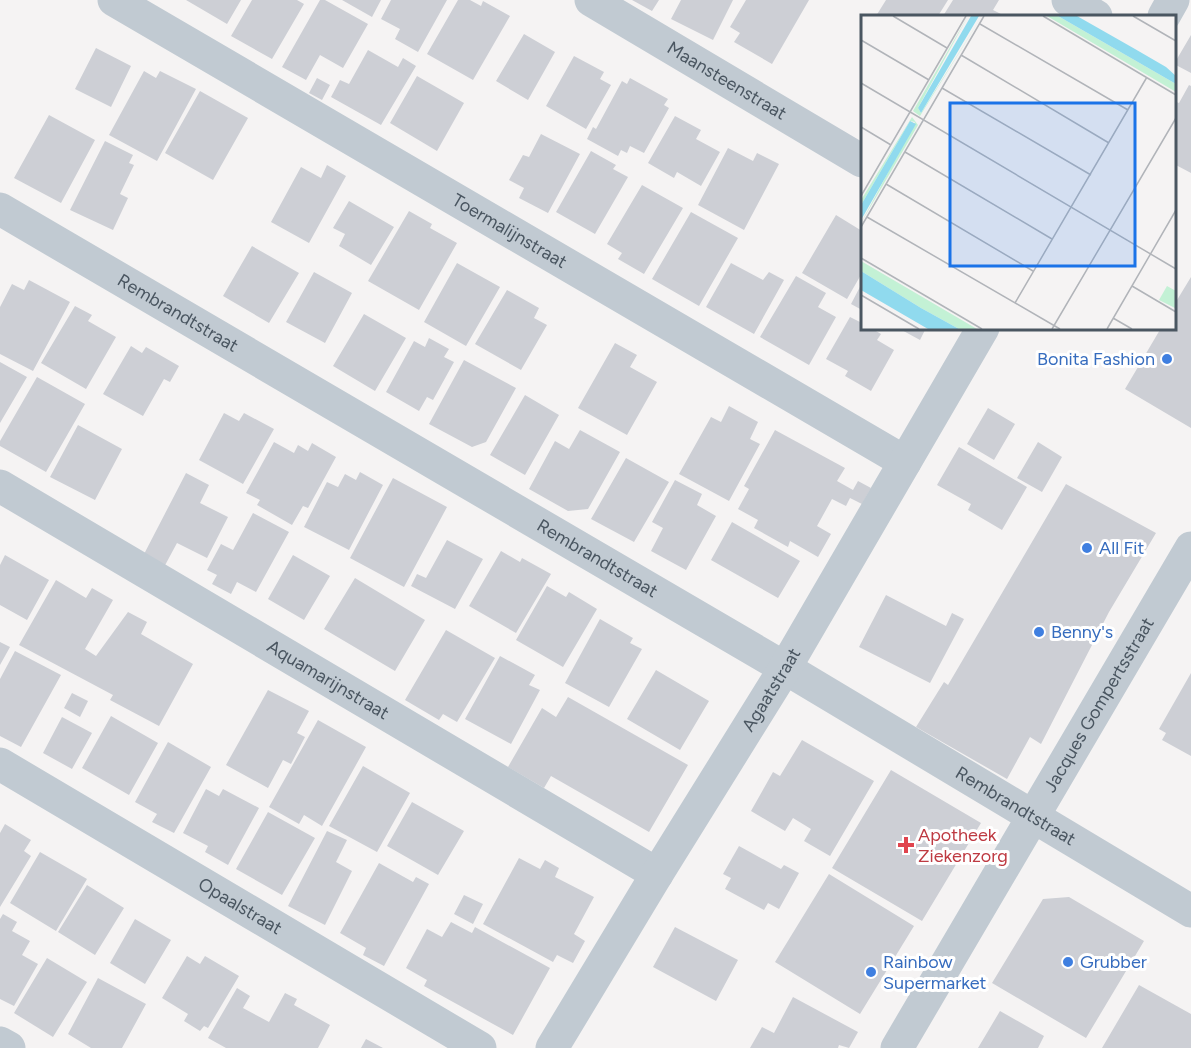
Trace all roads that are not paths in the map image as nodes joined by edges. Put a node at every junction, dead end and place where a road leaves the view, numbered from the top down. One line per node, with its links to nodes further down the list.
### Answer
1 (114, 0): 10 (street, Toermalijnstraat)
2 (591, 0): 7 (street, Maansteenstraat)
3 (1068, 0): 5 (street)
4 (1173, 0): 6 (street)
5 (1094, 15)
6 (1165, 15)
7 (861, 160)
8 (0, 209): 13 (street, Rembrandtstraat)
9 (982, 330): 10 (street, Agaatstraat)
10 (905, 462): 13 (street, Agaatstraat)
11 (0, 486): 16 (street, Aquamarijnstraat)
12 (1191, 548): 15 (street, Jacques Gompertsstraat)
13 (785, 668): 15 (street, Rembrandtstraat); 16 (street, Agaatstraat)
14 (0, 764): 20 (street, Opaalstraat)
15 (1035, 816): 17 (street, Rembrandtstraat); 22 (street, Jacques Gompertsstraat)
16 (657, 873): 21 (street, Agaatstraat)
17 (1191, 911)
18 (0, 1043): 19 (street)
19 (9, 1048)
20 (480, 1048)
21 (552, 1048)
22 (897, 1048)

